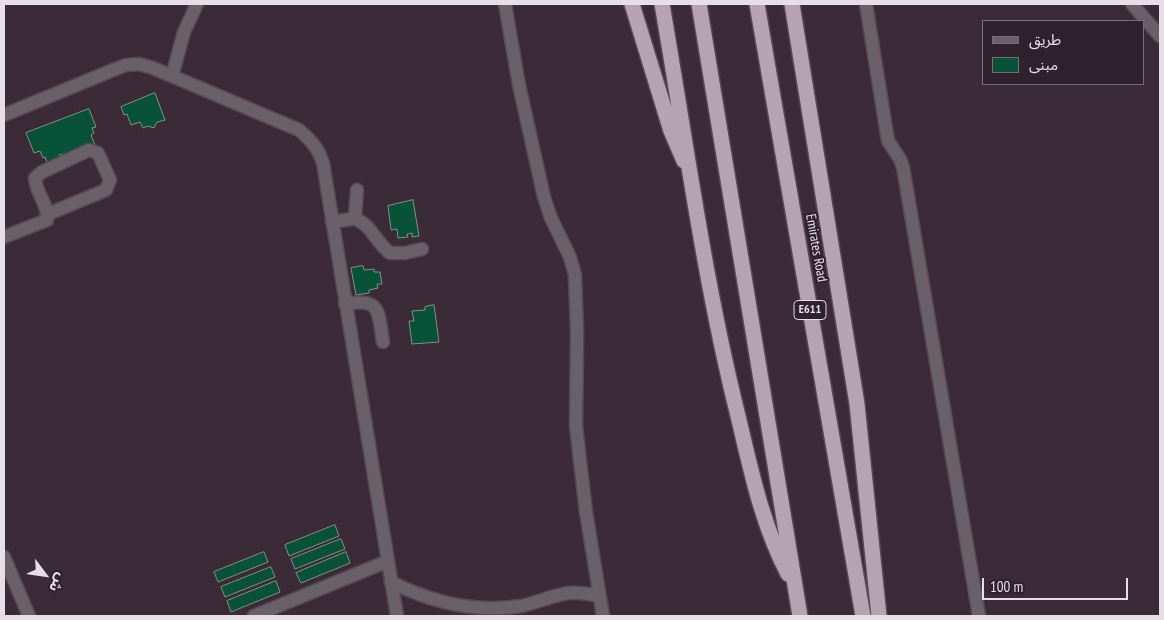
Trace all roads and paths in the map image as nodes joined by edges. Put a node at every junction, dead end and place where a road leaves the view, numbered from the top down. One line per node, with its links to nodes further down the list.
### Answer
1 (197, 4): 11 (street)
2 (505, 4): 26 (street)
3 (632, 4): 13 (highway)
4 (662, 4): 13 (highway)
5 (699, 4): 25 (highway)
6 (757, 4): 32 (highway, Emirates Road / E611)
7 (792, 4): 33 (highway)
8 (866, 4): 34 (street)
9 (1132, 4): 10 (street)
10 (1160, 36)
11 (172, 76): 12 (street); 17 (street)
12 (4, 115)
13 (692, 177): 25 (highway)
14 (357, 190): 16 (street)
15 (48, 214): 15 (street); 18 (street)
16 (354, 218): 17 (street); 19 (street)
17 (332, 222): 20 (street)
18 (4, 237)
19 (422, 249)
20 (345, 304): 21 (street); 23 (street)
21 (382, 342)
22 (4, 556): 27 (street)
23 (388, 561): 24 (street); 28 (street)
24 (391, 582): 26 (street); 29 (street)
25 (796, 589): 31 (highway)
26 (599, 596): 30 (street)
27 (29, 616)
28 (254, 616)
29 (397, 616)
30 (603, 616)
31 (800, 616)
32 (863, 616)
33 (880, 616)
34 (979, 616)

